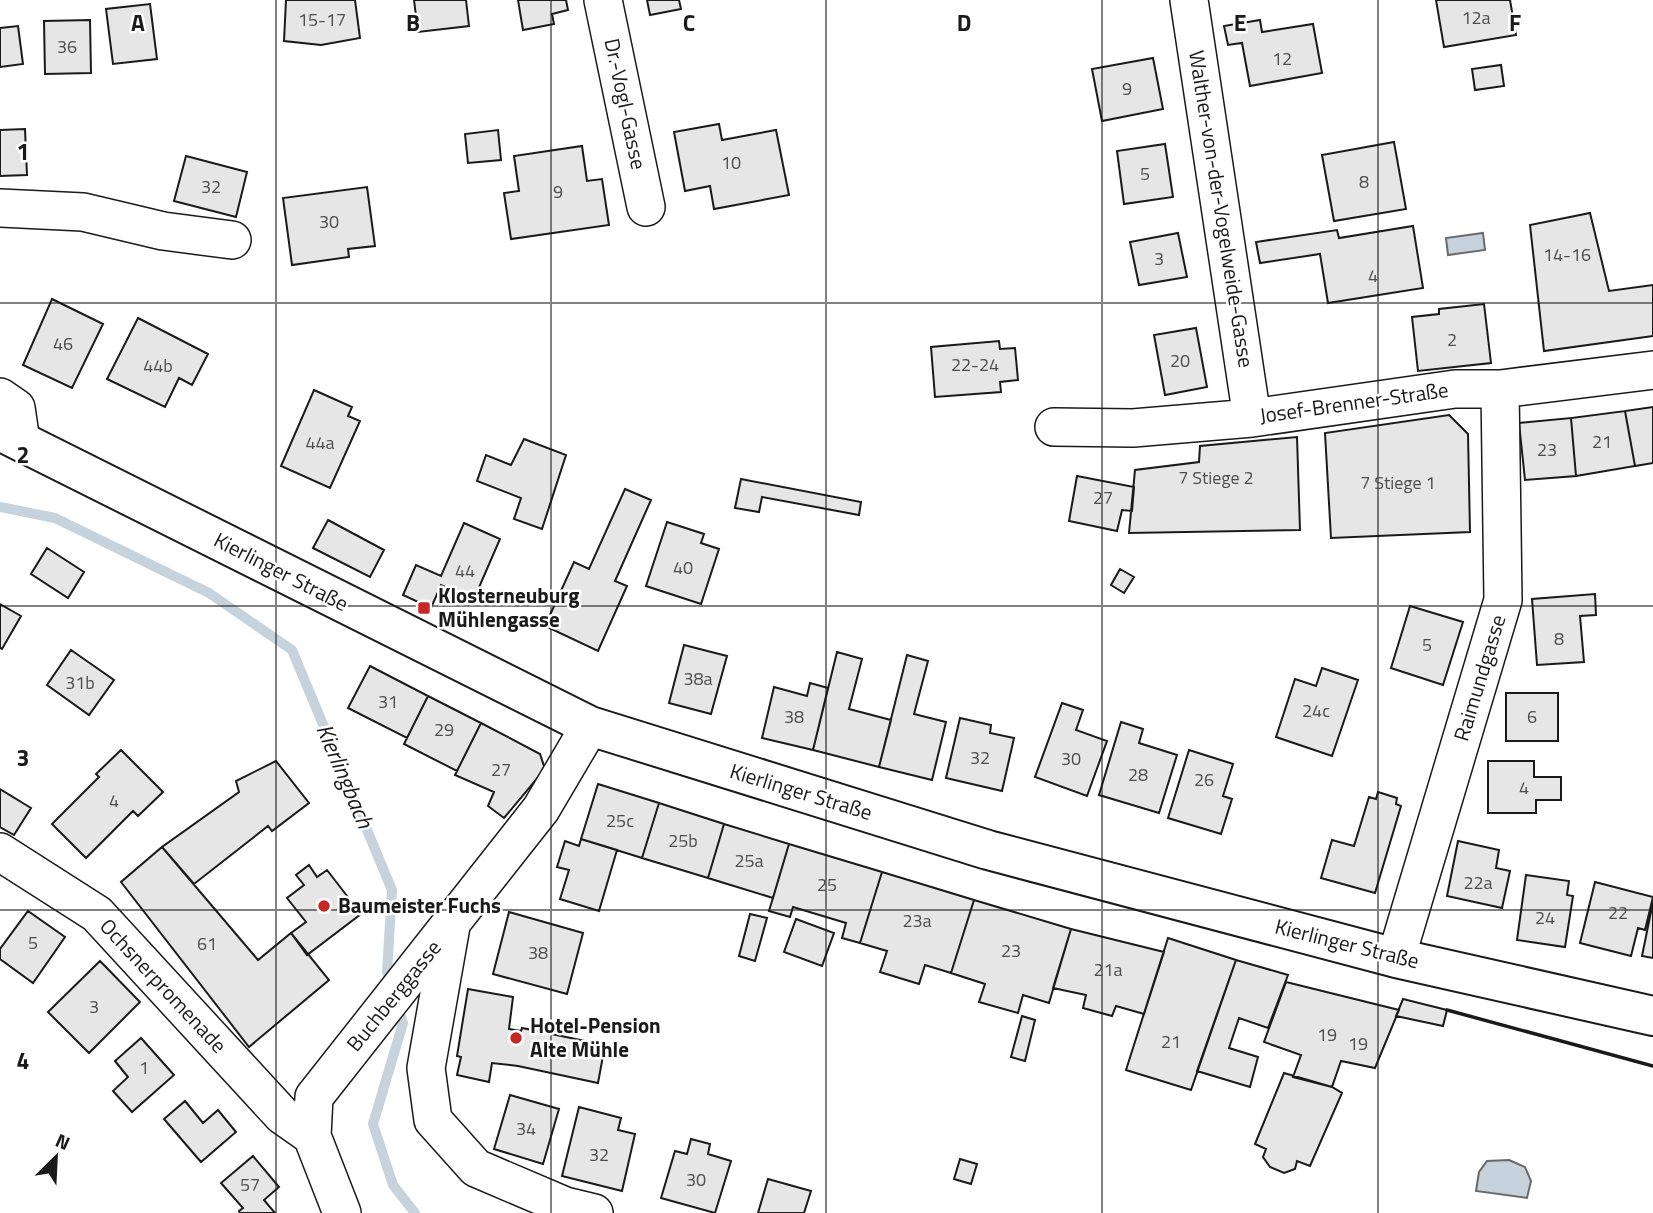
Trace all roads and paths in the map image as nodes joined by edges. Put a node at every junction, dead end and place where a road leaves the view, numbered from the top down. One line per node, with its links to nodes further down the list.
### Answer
1 (603, 0): 3 (street, Dr.-Vogl-Gasse)
2 (1189, 0): 9 (street, Walther-von-der-Vogelweide-Gasse)
3 (646, 207)
4 (0, 208): 5 (street)
5 (232, 240)
6 (1653, 370): 7 (street, Josef-Brenner-Straße)
7 (1500, 389): 9 (street, Josef-Brenner-Straße); 15 (street, Raimundgasse)
8 (0, 397): 11 (street)
9 (1252, 418): 10 (street, Josef-Brenner-Straße)
10 (1054, 427)
11 (11, 437): 12 (main road, Kierlinger Straße)
12 (590, 726): 14 (street, Buchberggasse); 15 (main road, Kierlinger Straße)
13 (0, 852): 17 (street, Ochsnerpromenade)
14 (452, 925): 17 (street, Buchberggasse); 19 (street)
15 (1396, 958): 16 (main road, Kierlinger Straße)
16 (1653, 1016)
17 (312, 1136): 18 (street, Buchberggasse)
18 (342, 1213)
19 (594, 1213)

